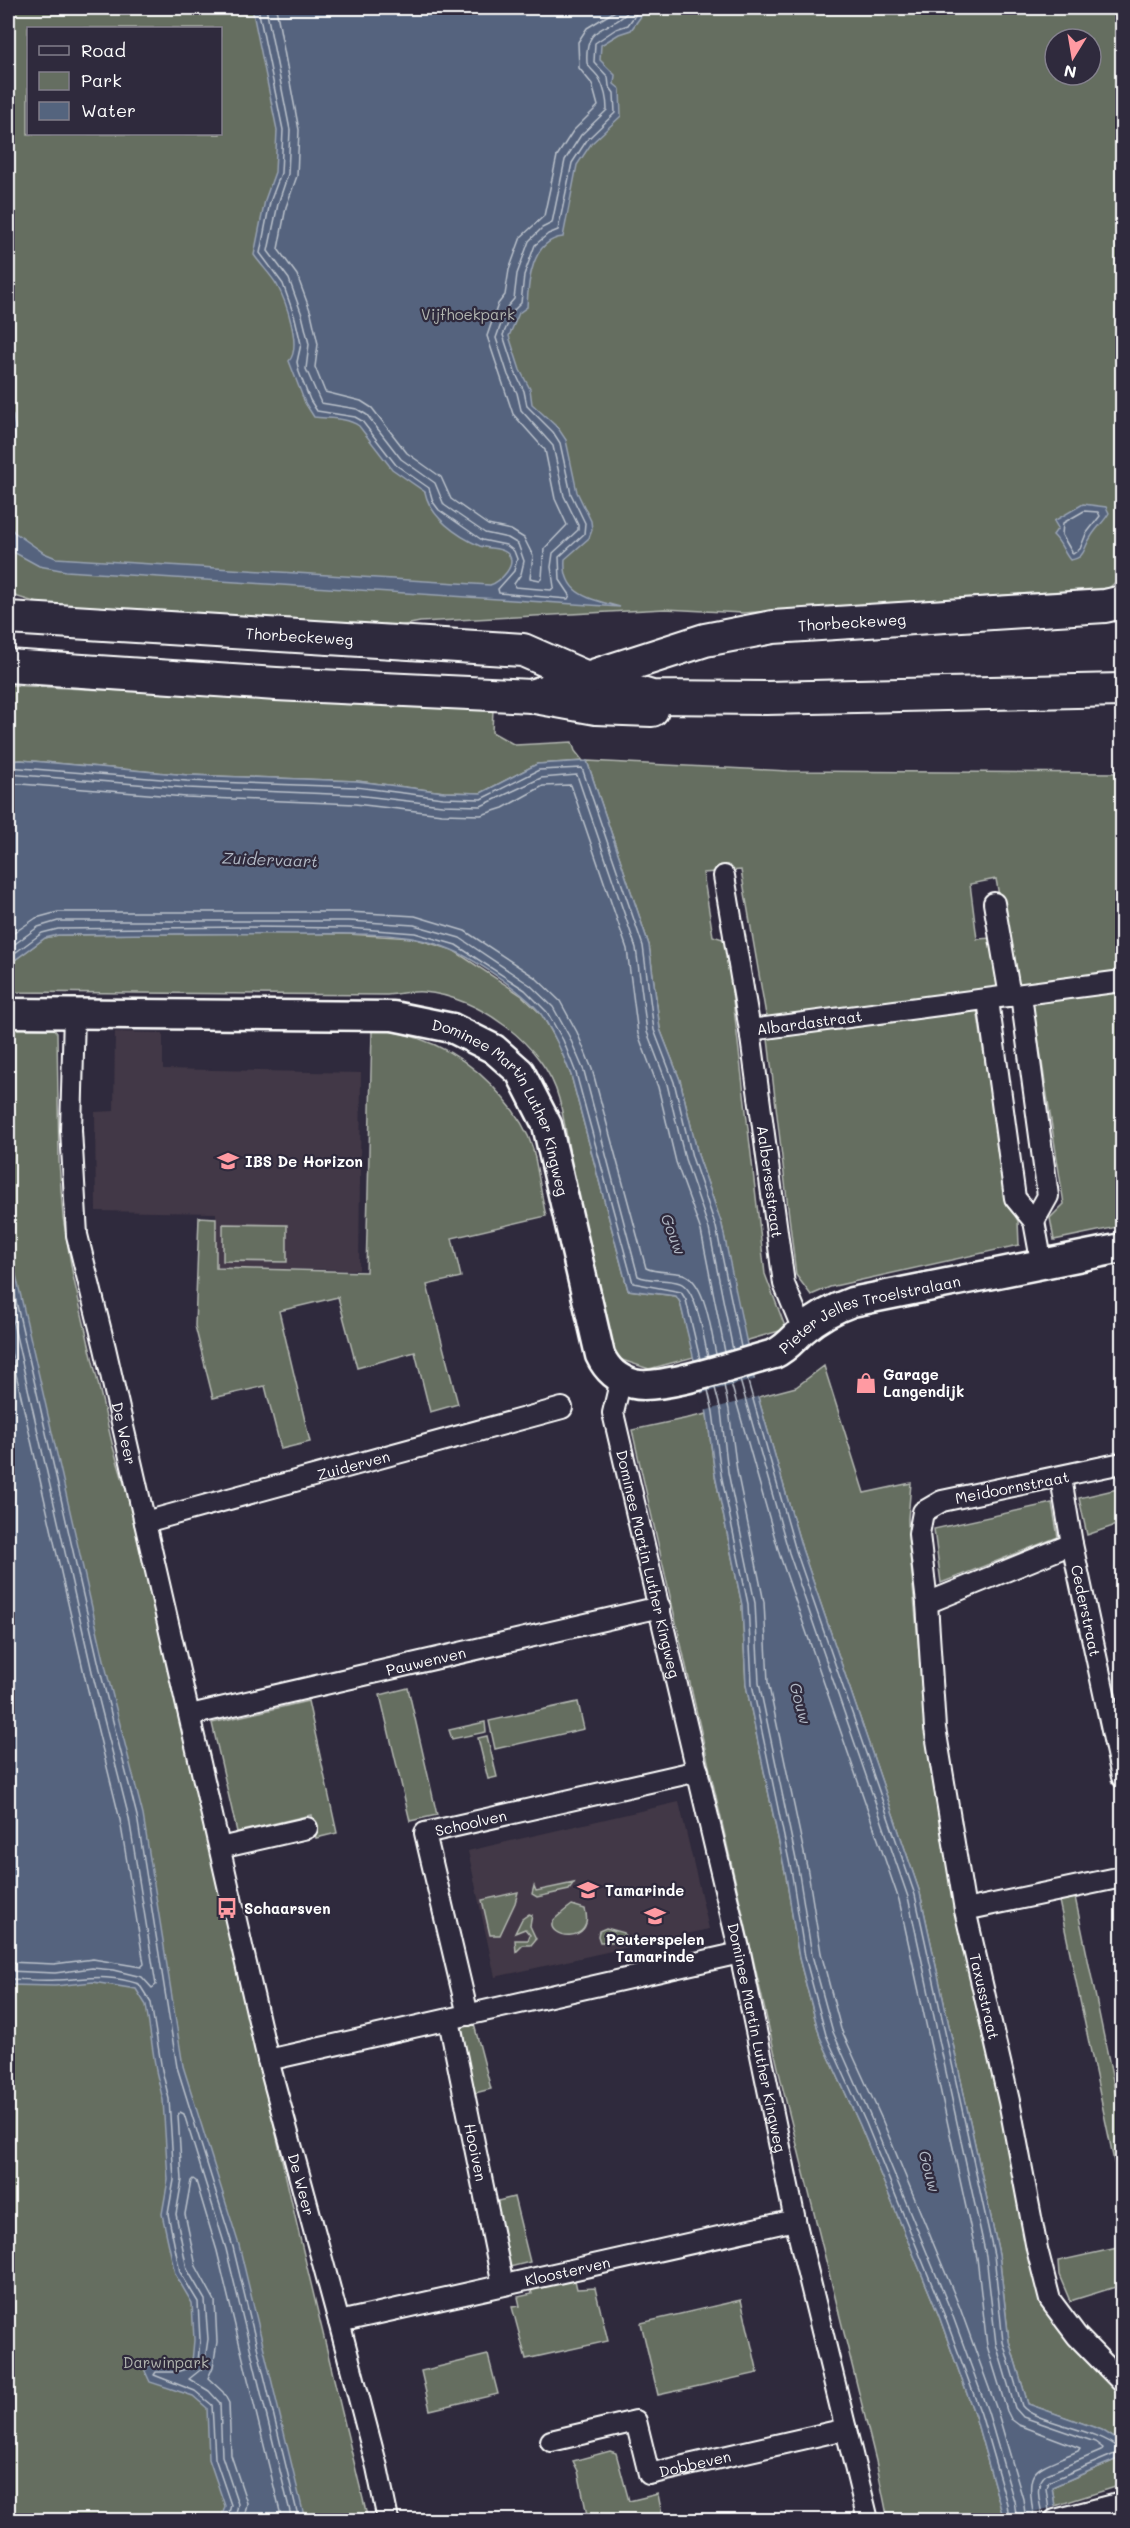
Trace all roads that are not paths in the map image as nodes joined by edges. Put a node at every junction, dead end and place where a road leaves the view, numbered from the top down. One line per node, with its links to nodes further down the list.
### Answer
1 (1122, 602): 4 (main road, Thorbeckeweg)
2 (12, 617): 4 (main road, Thorbeckeweg)
3 (8, 666): 6 (main road, Thorbeckeweg)
4 (587, 678): 5 (main road, Thorbeckeweg); 6 (main road, Thorbeckeweg)
5 (1122, 690)
6 (531, 696): 7 (main road)
7 (1122, 701)
8 (724, 876): 15 (street, Albardastraat)
9 (994, 903): 11 (street)
10 (1122, 981): 11 (street)
11 (1015, 996): 12 (street); 16 (street)
12 (988, 1000): 15 (street, Albardastraat); 16 (street)
13 (8, 1013): 14 (street)
14 (74, 1013): 20 (street, Dominee Martin Luther Kingweg); 24 (street, De Weer)
15 (750, 1030): 19 (street, Aalbersestraat)
16 (1034, 1221): 18 (street)
17 (1122, 1248): 18 (street, Pieter Jelles Troelstralaan)
18 (1042, 1264): 19 (street, Pieter Jelles Troelstralaan)
19 (803, 1330): 20 (street, Pieter Jelles Troelstralaan)
20 (621, 1379): 27 (street, Dominee Martin Luther Kingweg)
21 (562, 1408): 24 (street, Zuiderven)
22 (1122, 1463): 23 (street, Meidoornstraat)
23 (1061, 1478): 25 (street, Cederstraat); 26 (street, Meidoornstraat)
24 (146, 1522): 28 (street, De Weer)
25 (1072, 1544): 26 (street); 30 (street, Cederstraat)
26 (927, 1603): 34 (street, Taxusstraat)
27 (660, 1607): 28 (street, Pauwenven); 29 (street, Dominee Martin Luther Kingweg)
28 (190, 1715): 32 (street, De Weer)
29 (698, 1771): 35 (street, Dominee Martin Luther Kingweg); 36 (street, Schoolven)
30 (1122, 1777)
31 (307, 1828): 32 (street)
32 (220, 1848): 37 (street, De Weer)
33 (1122, 1877): 34 (street)
34 (965, 1910): 41 (street, Taxusstraat)
35 (740, 1953): 36 (street); 38 (street, Dominee Martin Luther Kingweg)
36 (458, 2017): 37 (street); 39 (street, Hooiven)
37 (268, 2060): 40 (street, De Weer)
38 (795, 2220): 39 (street, Kloosterven); 43 (street, Dominee Martin Luther Kingweg)
39 (503, 2286): 40 (street, Kloosterven)
40 (339, 2322): 46 (street, De Weer)
41 (1115, 2362): 42 (street, Taxusstraat)
42 (1122, 2382)
43 (846, 2429): 44 (street, Dobbeven); 47 (street, Dominee Martin Luther Kingweg)
44 (551, 2441)
45 (1122, 2503): 48 (street)
46 (388, 2520)
47 (868, 2520)
48 (1055, 2520)

